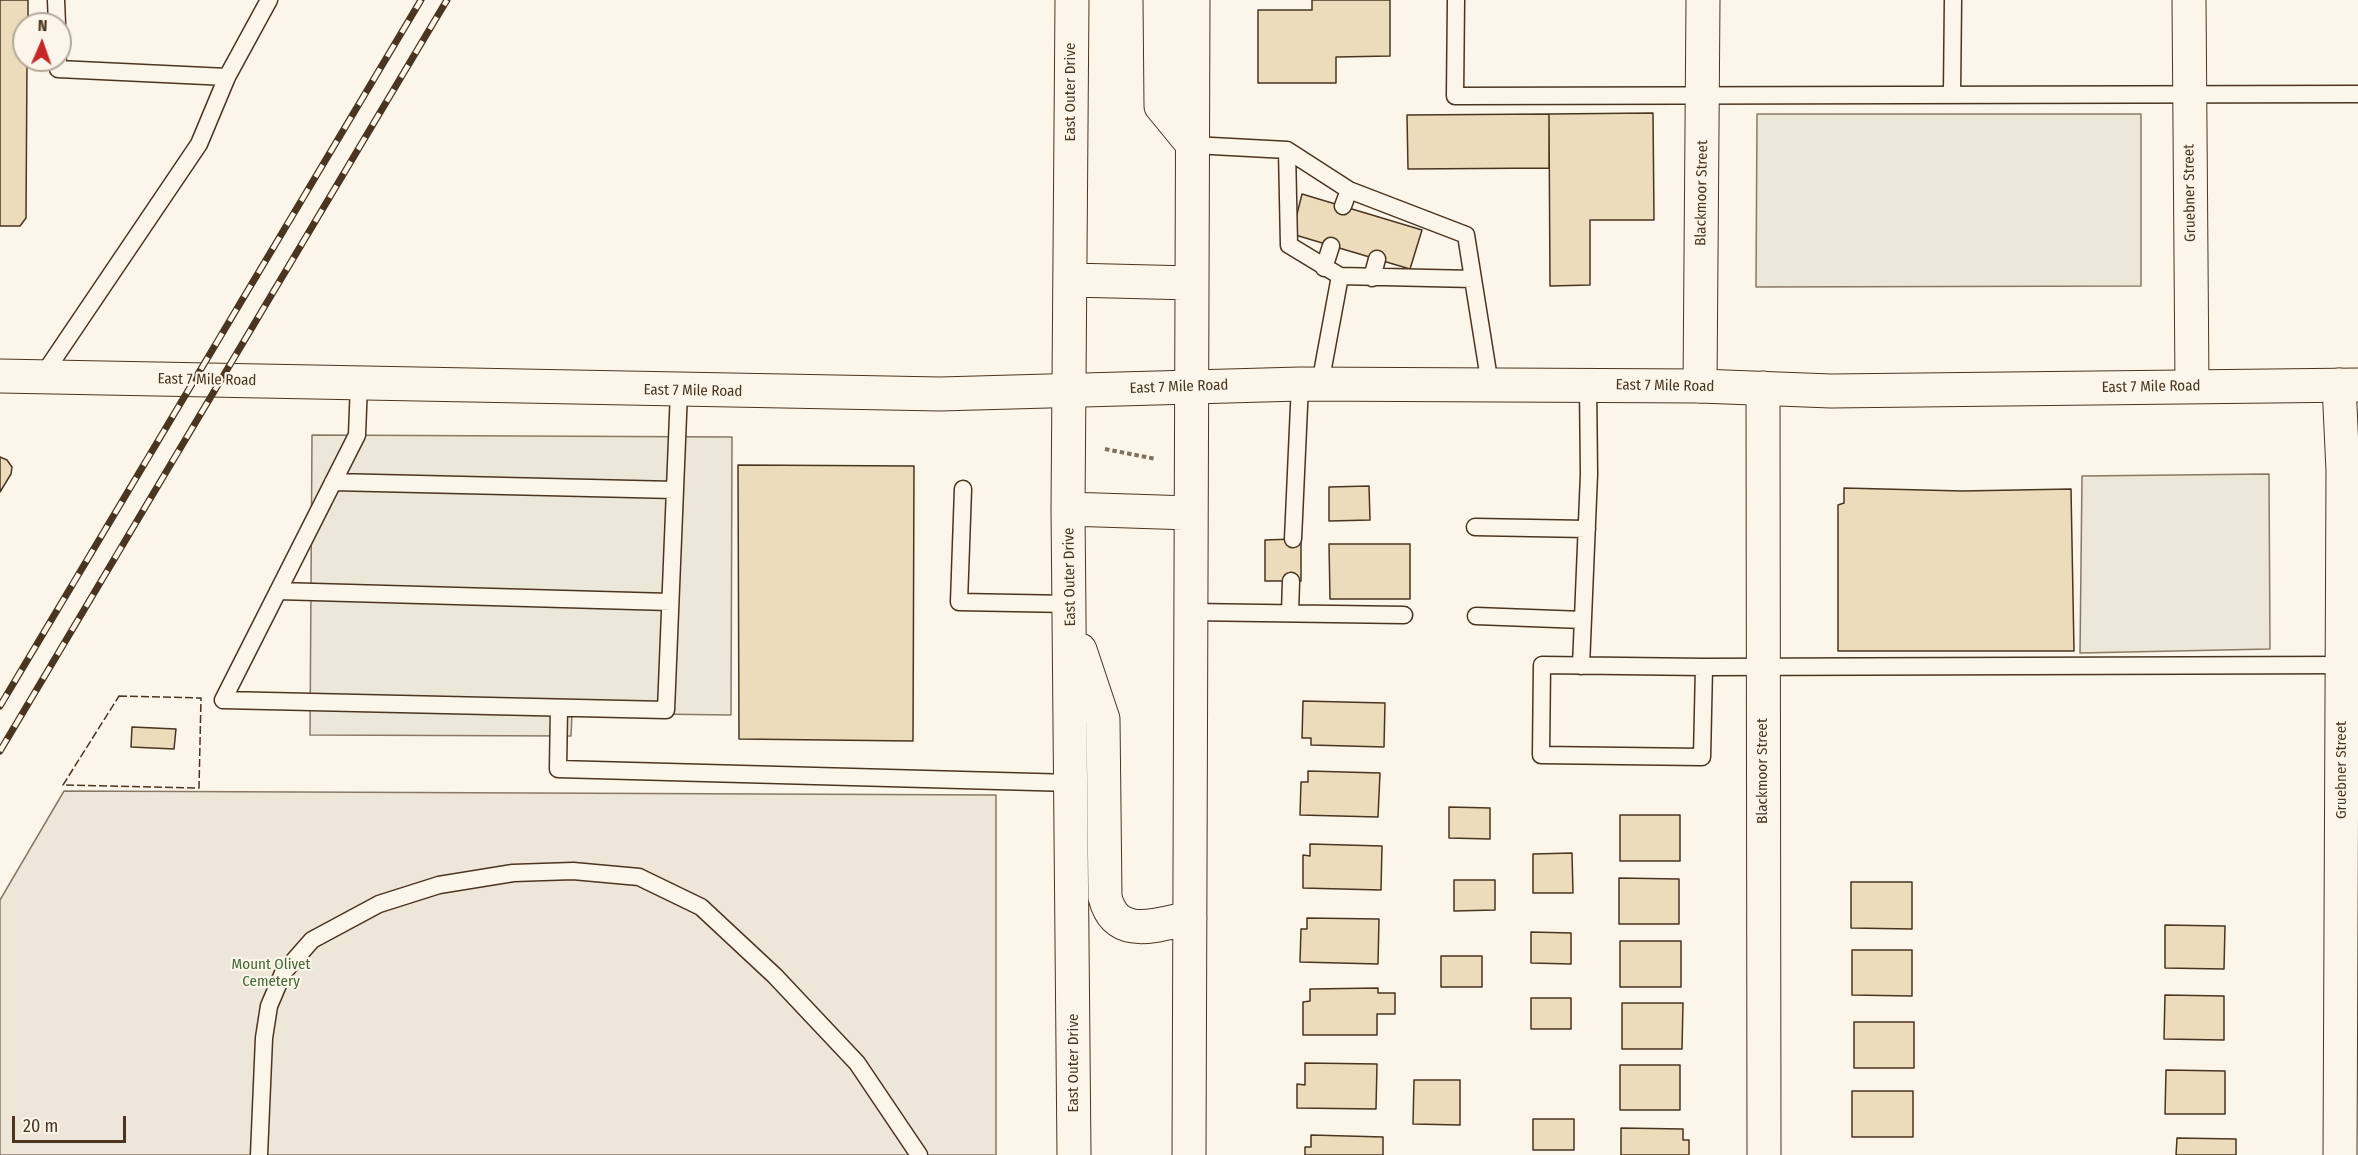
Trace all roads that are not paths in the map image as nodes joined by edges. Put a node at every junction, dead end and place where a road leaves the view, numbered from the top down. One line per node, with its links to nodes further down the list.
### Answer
1 (269, 0): 10 (lane)
2 (1072, 0): 23 (street, East Outer Drive)
3 (1160, 0): 15 (street)
4 (1193, 0): 15 (street)
5 (1456, 0): 13 (lane)
6 (1703, 0): 13 (street, Blackmoor Street)
7 (1953, 0): 11 (lane)
8 (2189, 0): 12 (street, Gruebner Street)
9 (72, 70): 10 (lane)
10 (227, 77): 25 (lane)
11 (1952, 93): 12 (lane); 13 (lane)
12 (2188, 93): 14 (lane); 33 (street, Gruebner Street)
13 (1702, 94): 32 (street, Blackmoor Street)
14 (2358, 94)
15 (1193, 145): 16 (lane); 24 (street)
16 (1287, 150): 19 (lane); 22 (lane)
17 (1331, 246): 19 (lane)
18 (1377, 259): 21 (lane)
19 (1324, 268): 20 (lane)
20 (1340, 276): 21 (lane); 28 (lane)
21 (1372, 278): 22 (lane)
22 (1473, 279): 29 (lane)
23 (1071, 280): 24 (street); 36 (street, East Outer Drive)
24 (1192, 283): 34 (street)
25 (43, 375): 26 (street, East 7 Mile Road); 27 (street, East 7 Mile Road)
26 (0, 376)
27 (359, 383): 37 (street, East 7 Mile Road); 38 (lane)
28 (1310, 384): 29 (street, East 7 Mile Road); 34 (street, East 7 Mile Road); 45 (lane)
29 (1490, 385): 30 (street, East 7 Mile Road)
30 (1588, 385): 32 (street, East 7 Mile Road); 44 (lane)
31 (2348, 385): 33 (street, East 7 Mile Road); 55 (street, Gruebner Street)
32 (1700, 386): 35 (street, East 7 Mile Road)
33 (2192, 386): 35 (street, East 7 Mile Road)
34 (1190, 387): 36 (street, East 7 Mile Road); 42 (street)
35 (1763, 388): 57 (street, Blackmoor Street)
36 (1071, 390): 37 (street, East 7 Mile Road); 41 (street, East Outer Drive)
37 (679, 391): 40 (lane)
38 (333, 482): 40 (lane); 47 (lane)
39 (963, 489): 49 (lane)
40 (675, 490): 48 (lane)
41 (1068, 509): 42 (street); 49 (street, East Outer Drive)
42 (1190, 513): 50 (street)
43 (1475, 527): 44 (lane)
44 (1587, 529): 54 (lane)
45 (1293, 539)
46 (1291, 581): 51 (lane)
47 (278, 591): 48 (lane); 59 (lane)
48 (670, 602): 59 (lane)
49 (1070, 612): 60 (street, East Outer Drive); 61 (street)
50 (1190, 612): 51 (lane); 61 (street)
51 (1290, 613): 52 (lane)
52 (1404, 615)
53 (1476, 616): 54 (lane)
54 (1583, 620): 56 (lane)
55 (2350, 665): 57 (lane); 67 (street, Gruebner Street)
56 (1581, 666): 58 (lane); 58 (lane)
57 (1763, 666): 58 (lane); 66 (street, Blackmoor Street)
58 (1704, 667)
59 (559, 708): 60 (lane)
60 (1072, 783): 64 (street, East Outer Drive)
61 (1190, 918): 65 (street)
62 (259, 1155): 63 (lane)
63 (919, 1155)
64 (1074, 1155)
65 (1189, 1155)
66 (1764, 1155)
67 (2340, 1155)

